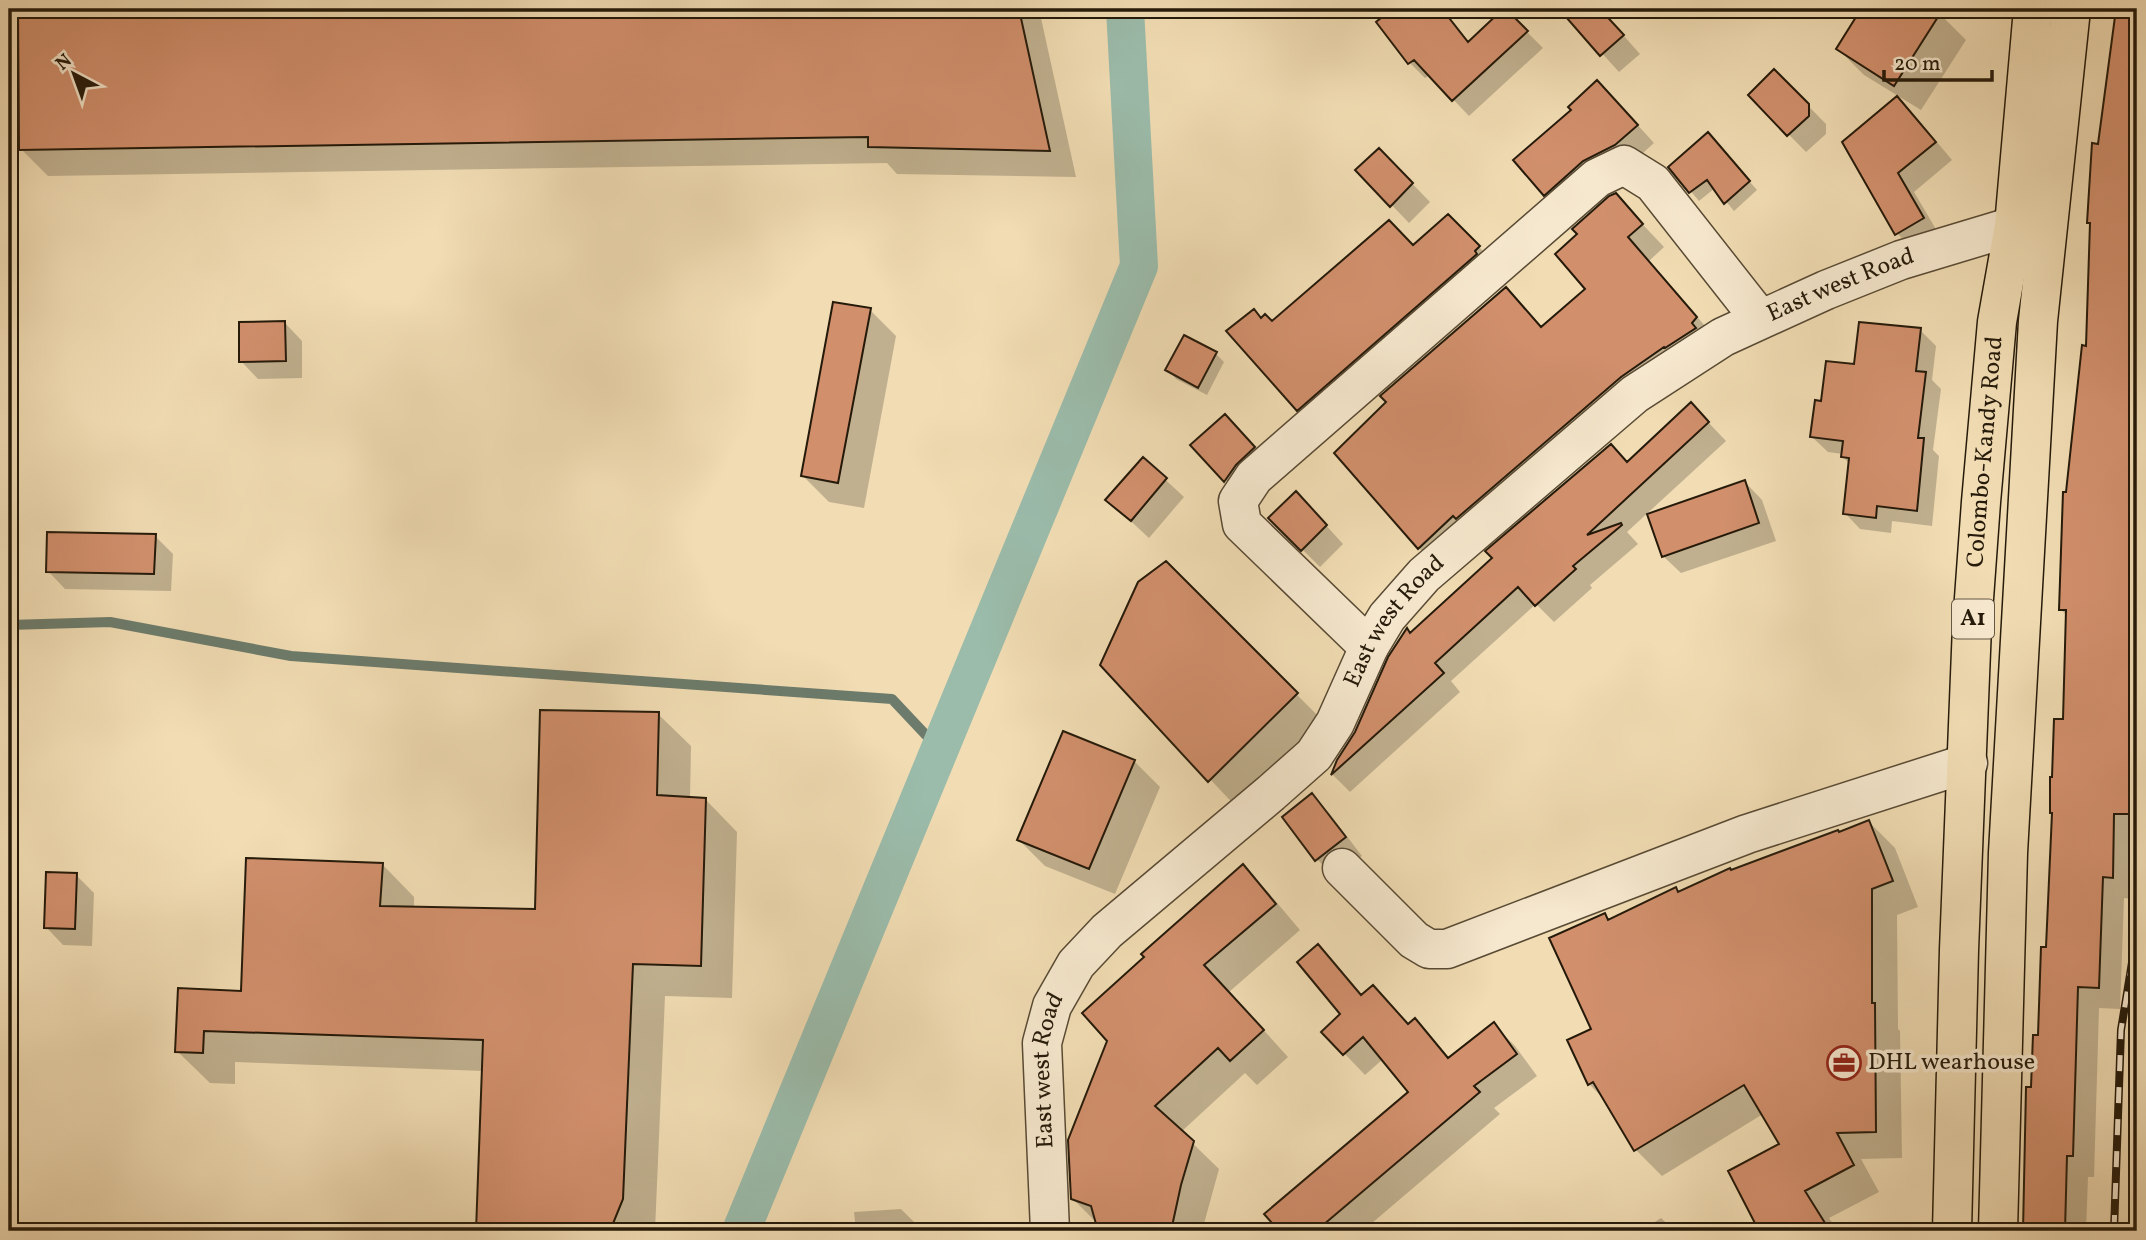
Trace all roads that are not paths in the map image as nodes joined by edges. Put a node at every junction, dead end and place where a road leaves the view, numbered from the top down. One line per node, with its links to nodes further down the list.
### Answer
1 (2033, 9): 3 (highway, Colombo-Kandy Road / A1)
2 (2071, 9): 10 (highway, Colombo-Kandy Road / A1)
3 (2014, 226): 4 (street, East west Road); 6 (highway, Colombo-Kandy Road / A1)
4 (1760, 319): 5 (street, East west Road); 5 (street)
5 (1369, 647): 8 (street, East west Road)
6 (1968, 763): 7 (street); 9 (highway, Colombo-Kandy Road / A1)
7 (1342, 868)
8 (1050, 1231)
9 (1952, 1231)
10 (1998, 1231)

